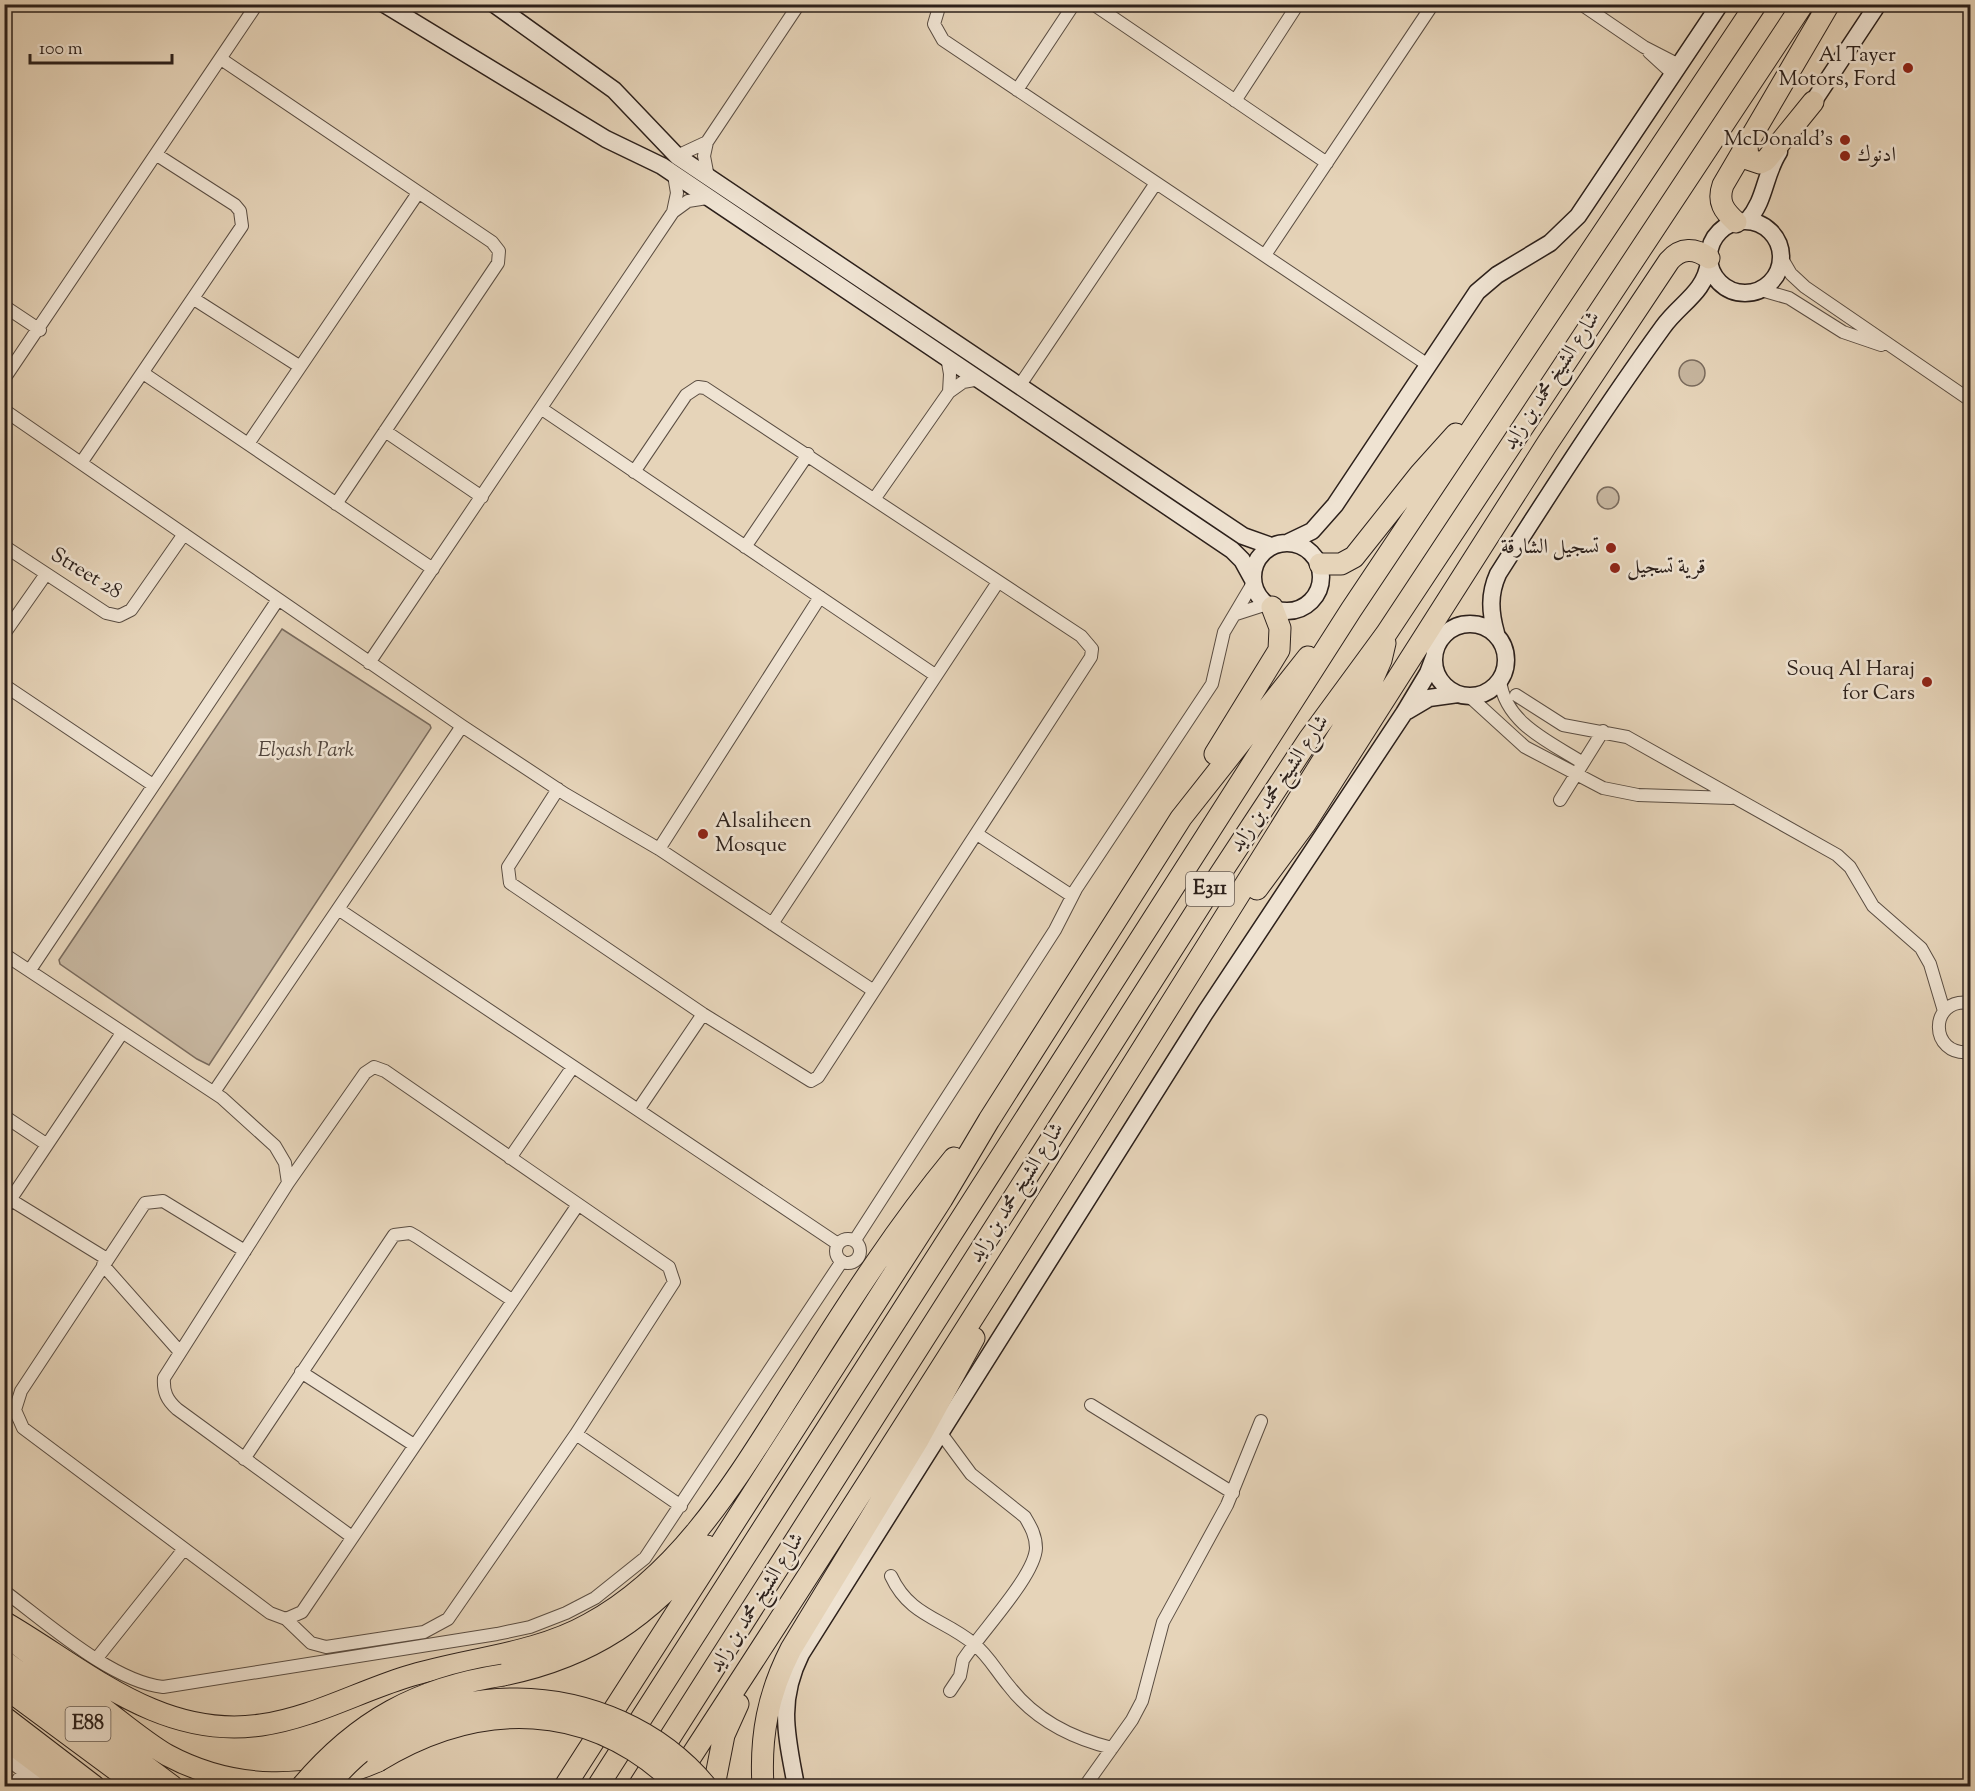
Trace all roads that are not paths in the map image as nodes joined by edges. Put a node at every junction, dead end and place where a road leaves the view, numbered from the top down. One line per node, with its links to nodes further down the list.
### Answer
1 (257, 4): 16 (street)
2 (384, 4): 26 (main road)
3 (494, 4): 24 (main road)
4 (799, 4): 21 (street)
5 (940, 4): 18 (street)
6 (1074, 4): 18 (street)
7 (1093, 4): 19 (street)
8 (1298, 4): 19 (street)
9 (1433, 4): 25 (street)
10 (1581, 4): 17 (street)
11 (1720, 4): 17 (main road)
12 (1756, 4): 56 (highway, شارع الشيخ محمد بن زايد / E311)
13 (1803, 4): 87 (highway, شارع الشيخ محمد بن زايد / E311)
14 (1829, 4): 22 (highway)
15 (1878, 4): 20 (main road)
16 (221, 59): 23 (street); 30 (street)
17 (1676, 70): 46 (main road)
18 (1017, 90): 28 (street)
19 (1234, 101): 25 (street)
20 (1813, 102): 22 (highway); 29 (main road)
21 (707, 142): 24 (street); 27 (street)
22 (1747, 146): 33 (highway)
23 (157, 155): 41 (street); 43 (street)
24 (677, 156): 27 (main road)
25 (1327, 163): 35 (street)
26 (674, 175): 31 (main road); 32 (street)
27 (708, 177): 51 (main road)
28 (1156, 183): 35 (street); 51 (street)
29 (1766, 185): 33 (main road); 34 (main road)
30 (418, 193): 47 (street); 57 (street)
31 (707, 198): 32 (street); 44 (main road)
32 (673, 212): 54 (street)
33 (1741, 222): 34 (main road); 37 (main road)
34 (1777, 239): 36 (main road)
35 (1265, 255): 46 (street)
36 (1781, 257): 38 (main road); 45 (street)
37 (1709, 260): 39 (main road); 40 (main road); 110 (highway)
38 (1761, 290): 39 (main road); 45 (street)
39 (1733, 291): 40 (main road)
40 (1691, 298): 78 (main road)
41 (194, 299): 47 (street); 48 (street)
42 (4, 306): 43 (street)
43 (40, 330): 49 (street)
44 (947, 357): 50 (main road); 52 (street)
45 (1906, 357): 53 (street)
46 (1428, 365): 67 (main road)
47 (299, 366): 58 (street)
48 (143, 373): 58 (street); 60 (street)
49 (4, 379)
50 (980, 379): 52 (street); 61 (main road)
51 (1020, 385): 62 (main road)
52 (949, 392): 65 (street)
53 (1971, 400)
54 (542, 409): 63 (street); 64 (street)
55 (4, 410): 60 (street)
56 (1480, 415): 73 (highway); 82 (highway, شارع الشيخ محمد بن زايد / E311)
57 (385, 430): 64 (street); 66 (street)
58 (248, 444): 66 (street)
59 (808, 454): 63 (street); 65 (street); 72 (street)
60 (81, 463): 68 (street)
61 (1105, 463): 62 (main road); 77 (main road)
62 (1143, 468): 71 (main road)
63 (634, 472): 72 (street)
64 (482, 497): 74 (street)
65 (875, 498): 76 (street)
66 (336, 504): 74 (street)
67 (1332, 509): 69 (main road); 73 (main road)
68 (184, 534): 75 (street, Street 28); 80 (street)
69 (1289, 542): 71 (main road); 73 (main road)
70 (4, 546): 75 (street, Street 28)
71 (1271, 546): 77 (main road)
72 (745, 547): 79 (street)
73 (1318, 561): 81 (main road)
74 (433, 569): 89 (street)
75 (46, 574): 86 (street)
76 (998, 582): 90 (street); 105 (street)
77 (1253, 582): 81 (main road); 83 (street)
78 (1491, 591): 84 (main road); 85 (main road)
79 (820, 597): 90 (street); 106 (street)
80 (277, 600): 89 (street); 100 (street)
81 (1269, 606): 83 (street); 104 (highway)
82 (1351, 610): 104 (highway); 174 (highway, شارع الشيخ محمد بن زايد / E311)
83 (1235, 614): 107 (street)
84 (1462, 624): 85 (main road); 88 (main road)
85 (1496, 633): 91 (main road)
86 (4, 634)
87 (1386, 634): 110 (highway); 175 (highway, شارع الشيخ محمد بن زايد / E311)
88 (1434, 657): 94 (main road); 95 (main road)
89 (369, 663): 96 (street)
90 (935, 675): 109 (street)
91 (1500, 681): 94 (main road); 98 (street)
92 (4, 685): 100 (street)
93 (1516, 694): 97 (street)
94 (1463, 695): 95 (main road); 99 (street)
95 (1404, 713): 140 (main road)
96 (462, 726): 101 (street); 108 (street)
97 (1603, 731): 98 (street); 102 (street)
98 (1583, 763): 99 (street)
99 (1576, 775): 102 (street); 103 (street)
100 (153, 785): 112 (street)
101 (558, 789): 106 (street); 116 (street)
102 (1735, 798): 115 (street)
103 (1560, 800)
104 (1181, 818): 123 (highway)
105 (976, 834): 107 (street); 113 (street)
106 (659, 849): 109 (street)
107 (1072, 896): 129 (street)
108 (338, 909): 119 (street); 120 (street)
109 (772, 924): 113 (street)
110 (1208, 946): 131 (highway)
111 (4, 954): 112 (street)
112 (30, 970): 117 (street)
113 (874, 991): 116 (street)
114 (1970, 1002): 115 (street)
115 (1944, 1011): 118 (street)
116 (703, 1014): 121 (street)
117 (122, 1033): 120 (street); 124 (street)
118 (1971, 1052)
119 (572, 1068): 121 (street); 125 (street)
120 (214, 1092): 126 (street)
121 (638, 1110): 130 (street)
122 (4, 1116): 124 (street)
123 (989, 1120): 144 (highway); 153 (highway)
124 (46, 1144): 127 (street)
125 (510, 1158): 126 (street); 128 (street)
126 (288, 1183): 132 (street)
127 (8, 1205): 134 (street)
128 (577, 1206): 135 (street); 141 (street)
129 (855, 1240): 130 (street); 133 (street)
130 (838, 1244): 133 (street)
131 (1019, 1246): 150 (highway); 180 (highway)
132 (245, 1251): 134 (street); 136 (street)
133 (842, 1261): 146 (street)
134 (105, 1262): 136 (street); 148 (street)
135 (512, 1300): 137 (street); 142 (street)
136 (180, 1352): 143 (street)
137 (301, 1372): 142 (street); 143 (street)
138 (1091, 1406): 145 (street)
139 (1261, 1421): 145 (street)
140 (940, 1432): 155 (street); 181 (main road)
141 (576, 1434): 146 (street); 152 (street)
142 (414, 1445): 147 (street)
143 (244, 1459): 147 (street)
144 (760, 1480): 171 (highway, bridge); 173 (highway)
145 (1233, 1492): 162 (street)
146 (681, 1506): 156 (street)
147 (352, 1538): 152 (street)
148 (184, 1549): 152 (street); 156 (street)
149 (891, 1576): 155 (street)
150 (800, 1590): 176 (highway); 179 (highway)
151 (4, 1591): 156 (street)
152 (286, 1619)
153 (4, 1622)
154 (4, 1635): 177 (highway, bridge)
155 (974, 1644): 159 (street); 162 (street)
156 (97, 1658)
157 (4, 1661): 170 (highway, E88)
158 (4, 1687): 169 (highway, E88)
159 (950, 1691)
160 (4, 1717): 168 (highway)
161 (4, 1738): 167 (highway)
162 (1112, 1748): 182 (street)
163 (4, 1757): 164 (street)
164 (24, 1772): 165 (street); 166 (street)
165 (14, 1786)
166 (43, 1786)
167 (68, 1786)
168 (94, 1786)
169 (138, 1786)
170 (172, 1786)
171 (302, 1786)
172 (328, 1786): 178 (highway, bridge)
173 (565, 1786)
174 (598, 1786)
175 (639, 1786)
176 (672, 1786)
177 (678, 1786)
178 (706, 1786)
179 (714, 1786)
180 (763, 1786)
181 (796, 1786)
182 (1085, 1786)

